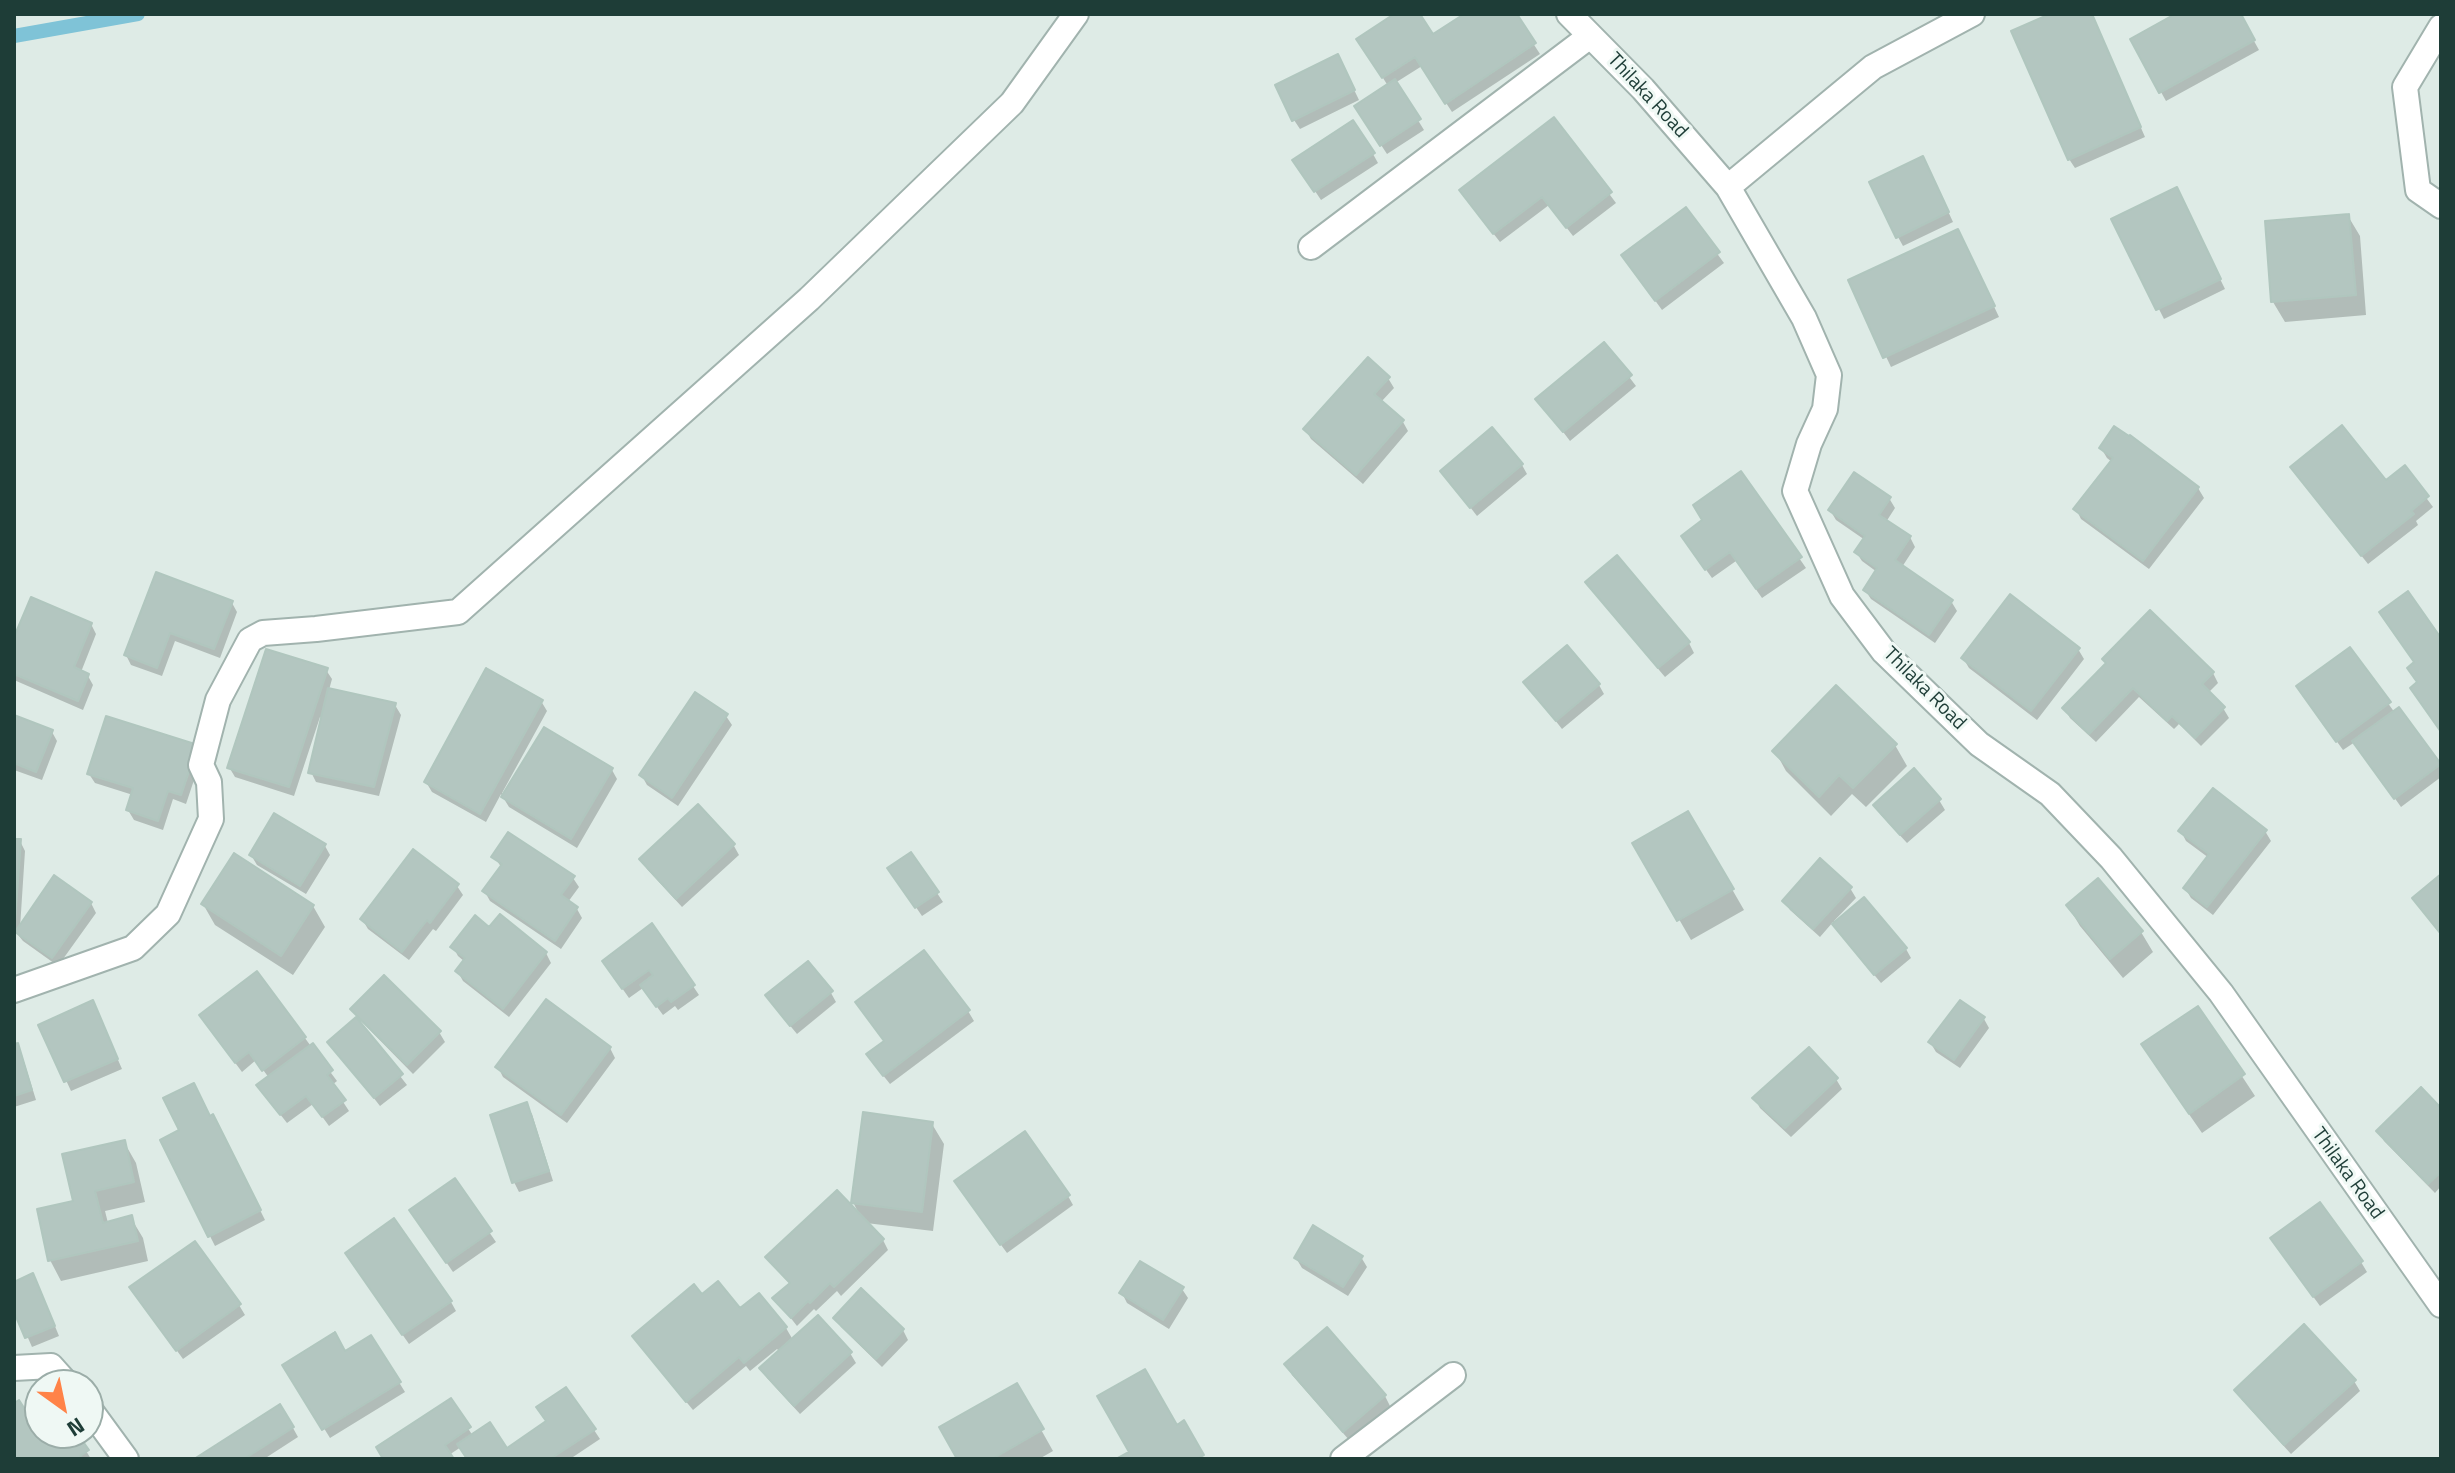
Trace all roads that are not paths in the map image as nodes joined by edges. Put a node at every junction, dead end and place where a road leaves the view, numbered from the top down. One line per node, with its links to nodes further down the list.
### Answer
1 (1076, 14): 9 (street)
2 (1569, 14): 5 (street, Thilaka Road)
3 (1972, 14): 6 (street)
4 (2441, 27): 7 (street)
5 (1590, 36): 6 (street, Thilaka Road); 8 (street)
6 (1728, 187): 10 (street, Thilaka Road)
7 (2441, 206)
8 (1311, 247)
9 (14, 990)
10 (2441, 1305)
11 (14, 1368): 12 (street)
12 (54, 1369)
13 (1453, 1375): 16 (street)
14 (104, 1429): 15 (street)
15 (126, 1459)
16 (1343, 1459)

